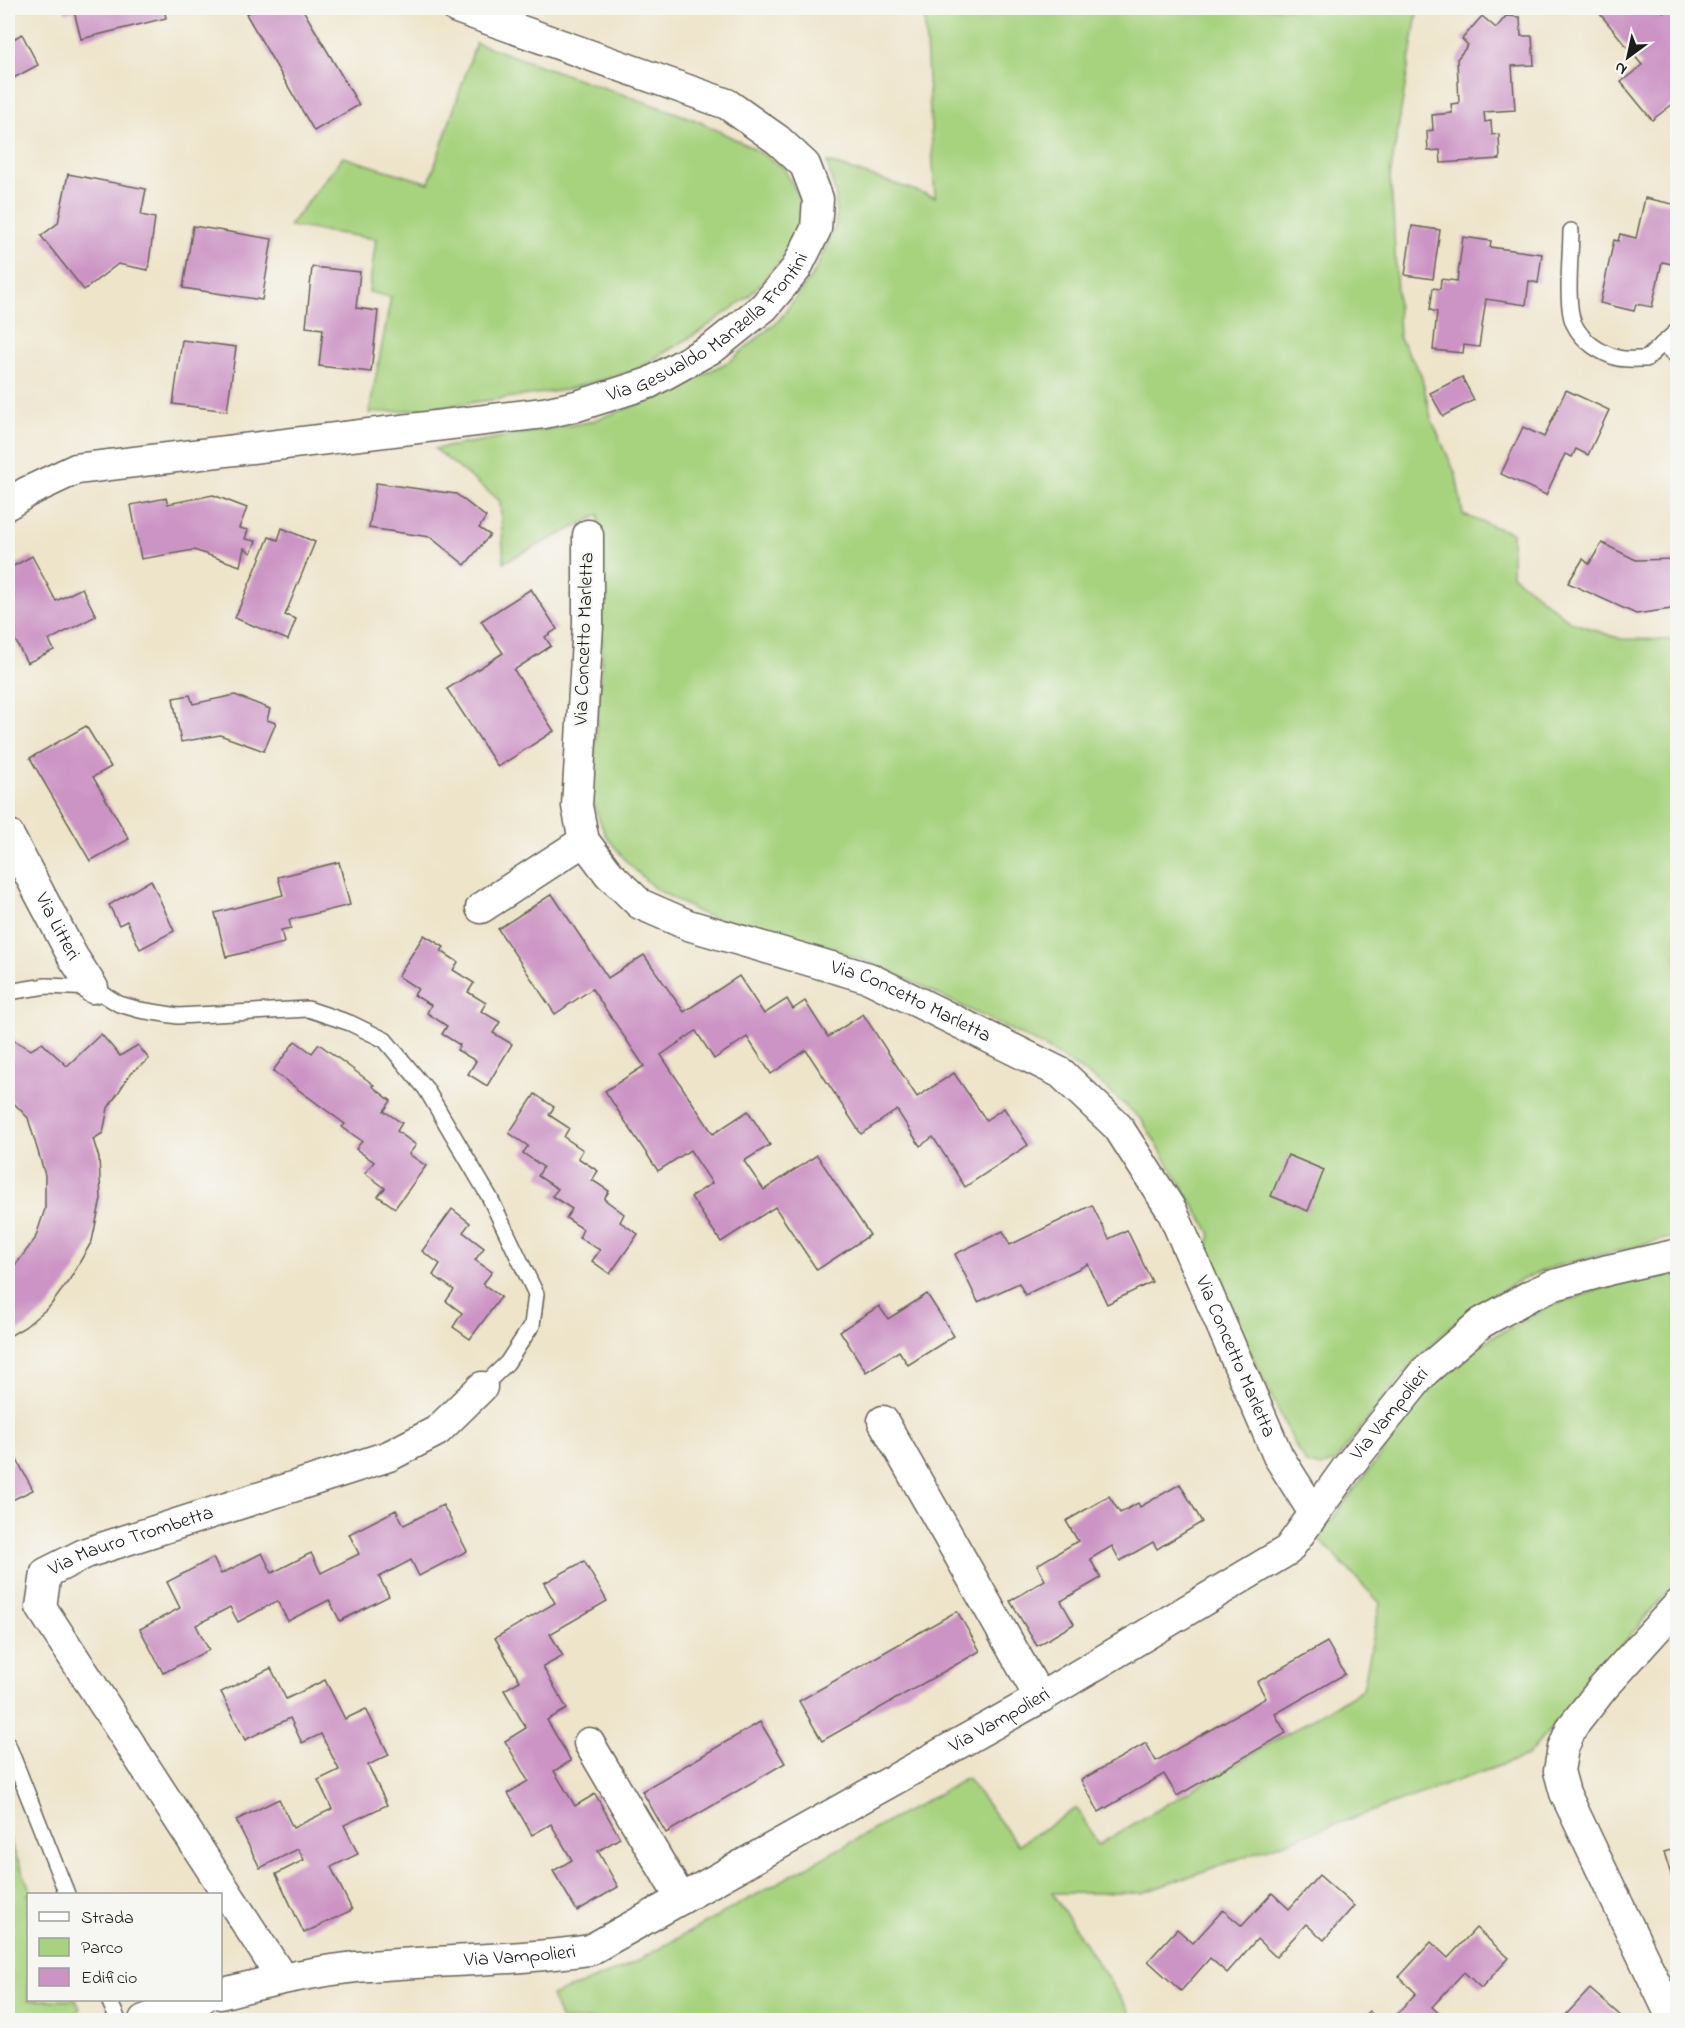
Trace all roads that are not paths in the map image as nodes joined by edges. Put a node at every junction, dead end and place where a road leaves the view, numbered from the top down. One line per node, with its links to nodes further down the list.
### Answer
1 (457, 8): 6 (street, Via Gesualdo Manzella Frontini)
2 (1571, 231): 4 (lane)
3 (1677, 330): 4 (lane)
4 (1662, 344): 5 (lane)
5 (1677, 357)
6 (17, 498)
7 (588, 535): 9 (street, Via Concetto Marletta)
8 (8, 834): 11 (street, Via Litteri)
9 (584, 841): 10 (street); 16 (street, Via Concetto Marletta)
10 (481, 908)
11 (93, 988): 12 (lane); 14 (lane)
12 (8, 992)
13 (1677, 1254): 16 (street, Via Vampolieri)
14 (482, 1387): 23 (street, Via Mauro Trombetta)
15 (884, 1421): 18 (street)
16 (1314, 1513): 18 (street, Via Vampolieri)
17 (1677, 1605): 29 (street)
18 (1040, 1698): 22 (street, Via Vampolieri)
19 (589, 1743): 22 (street)
20 (8, 1745): 21 (lane)
21 (67, 1893)
22 (681, 1899): 23 (street, Via Vampolieri)
23 (282, 1978): 24 (street, Via Vampolieri)
24 (222, 1993)
25 (110, 2001): 27 (lane)
26 (197, 2001): 28 (street)
27 (118, 2020)
28 (144, 2020)
29 (1673, 2020)

